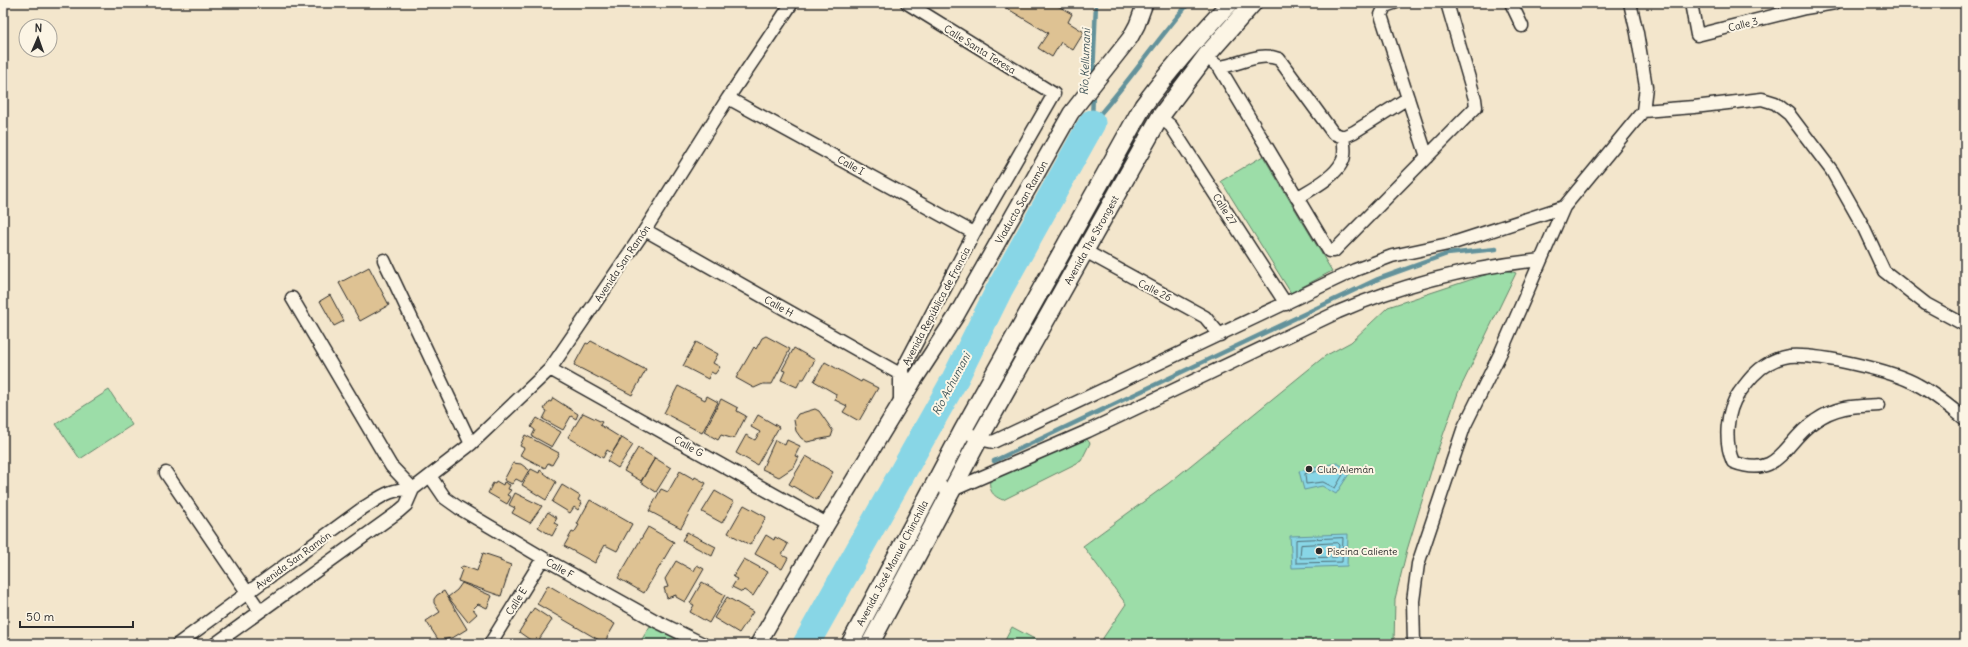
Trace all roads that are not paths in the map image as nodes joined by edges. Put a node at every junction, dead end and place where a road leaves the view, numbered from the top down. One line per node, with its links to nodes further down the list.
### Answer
1 (792, 3): 18 (street, Avenida San Ramón)
2 (907, 3): 17 (street, Calle Santa Teresa)
3 (1145, 3): 39 (street, Viaducto San Ramón)
4 (1230, 3): 14 (main road, Avenida The Strongest)
5 (1253, 3): 15 (main road, Avenida The Strongest)
6 (1394, 3): 19 (street)
7 (1447, 3): 24 (street)
8 (1511, 3): 13 (street)
9 (1630, 3): 21 (street)
10 (1691, 3): 12 (street, Calle 3)
11 (1835, 3): 12 (street, Calle 3)
12 (1804, 6)
13 (1522, 26)
14 (1191, 45): 15 (main road); 20 (main road, Avenida The Strongest)
15 (1206, 56): 16 (street); 22 (main road, Avenida The Strongest)
16 (1219, 67): 23 (street); 25 (street)
17 (1054, 94): 28 (street, Avenida República de Francia)
18 (728, 98): 27 (street, Avenida San Ramón); 28 (street, Calle I)
19 (1408, 98): 23 (street); 24 (street)
20 (1143, 106): 22 (main road); 29 (main road, Avenida The Strongest)
21 (1643, 111): 26 (street); 35 (street)
22 (1160, 118): 30 (main road, Avenida The Strongest); 34 (street, Calle 27)
23 (1343, 137): 25 (street)
24 (1427, 157): 25 (street)
25 (1297, 198)
26 (1564, 207): 32 (street); 34 (street)
27 (645, 230): 37 (street, Avenida San Ramón); 38 (street, Calle H)
28 (974, 232): 38 (street, Avenida República de Francia)
29 (1068, 242): 30 (main road); 43 (main road, Avenida The Strongest)
30 (1085, 251): 36 (street, Calle 26); 44 (main road, Avenida The Strongest)
31 (384, 260): 45 (street)
32 (1541, 260): 50 (street); 62 (street)
33 (292, 298): 49 (street)
34 (1286, 304): 36 (street)
35 (1965, 325)
36 (1220, 335): 44 (street)
37 (550, 369): 45 (street, Avenida San Ramón); 51 (street, Calle G)
38 (900, 374): 39 (street, Calle H); 40 (street, Avenida República de Francia)
39 (913, 382): 40 (street, Viaducto San Ramón)
40 (900, 404): 51 (street)
41 (1879, 405): 42 (street)
42 (1965, 419)
43 (963, 430): 44 (street); 48 (main road, Avenida The Strongest)
44 (979, 439): 50 (main road, Avenida The Strongest)
45 (471, 444): 47 (street, Avenida San Ramón)
46 (166, 473): 53 (street)
47 (430, 476): 49 (street, Avenida San Ramón); 52 (street, Calle F)
48 (934, 483): 50 (street); 60 (main road, Avenida José Manuel Chinchilla)
49 (413, 489): 53 (street, Avenida San Ramón); 54 (street, Avenida San Ramón)
50 (950, 491): 61 (main road, Avenida José Manuel Chinchilla)
51 (827, 524): 59 (street)
52 (543, 558): 57 (street, Calle E); 58 (street, Calle F)
53 (248, 593): 54 (street); 55 (street, Avenida San Ramón)
54 (260, 611): 56 (street, Avenida San Ramón)
55 (184, 642)
56 (215, 644)
57 (490, 644)
58 (703, 644)
59 (758, 644)
60 (850, 644)
61 (870, 644)
62 (1414, 644)

